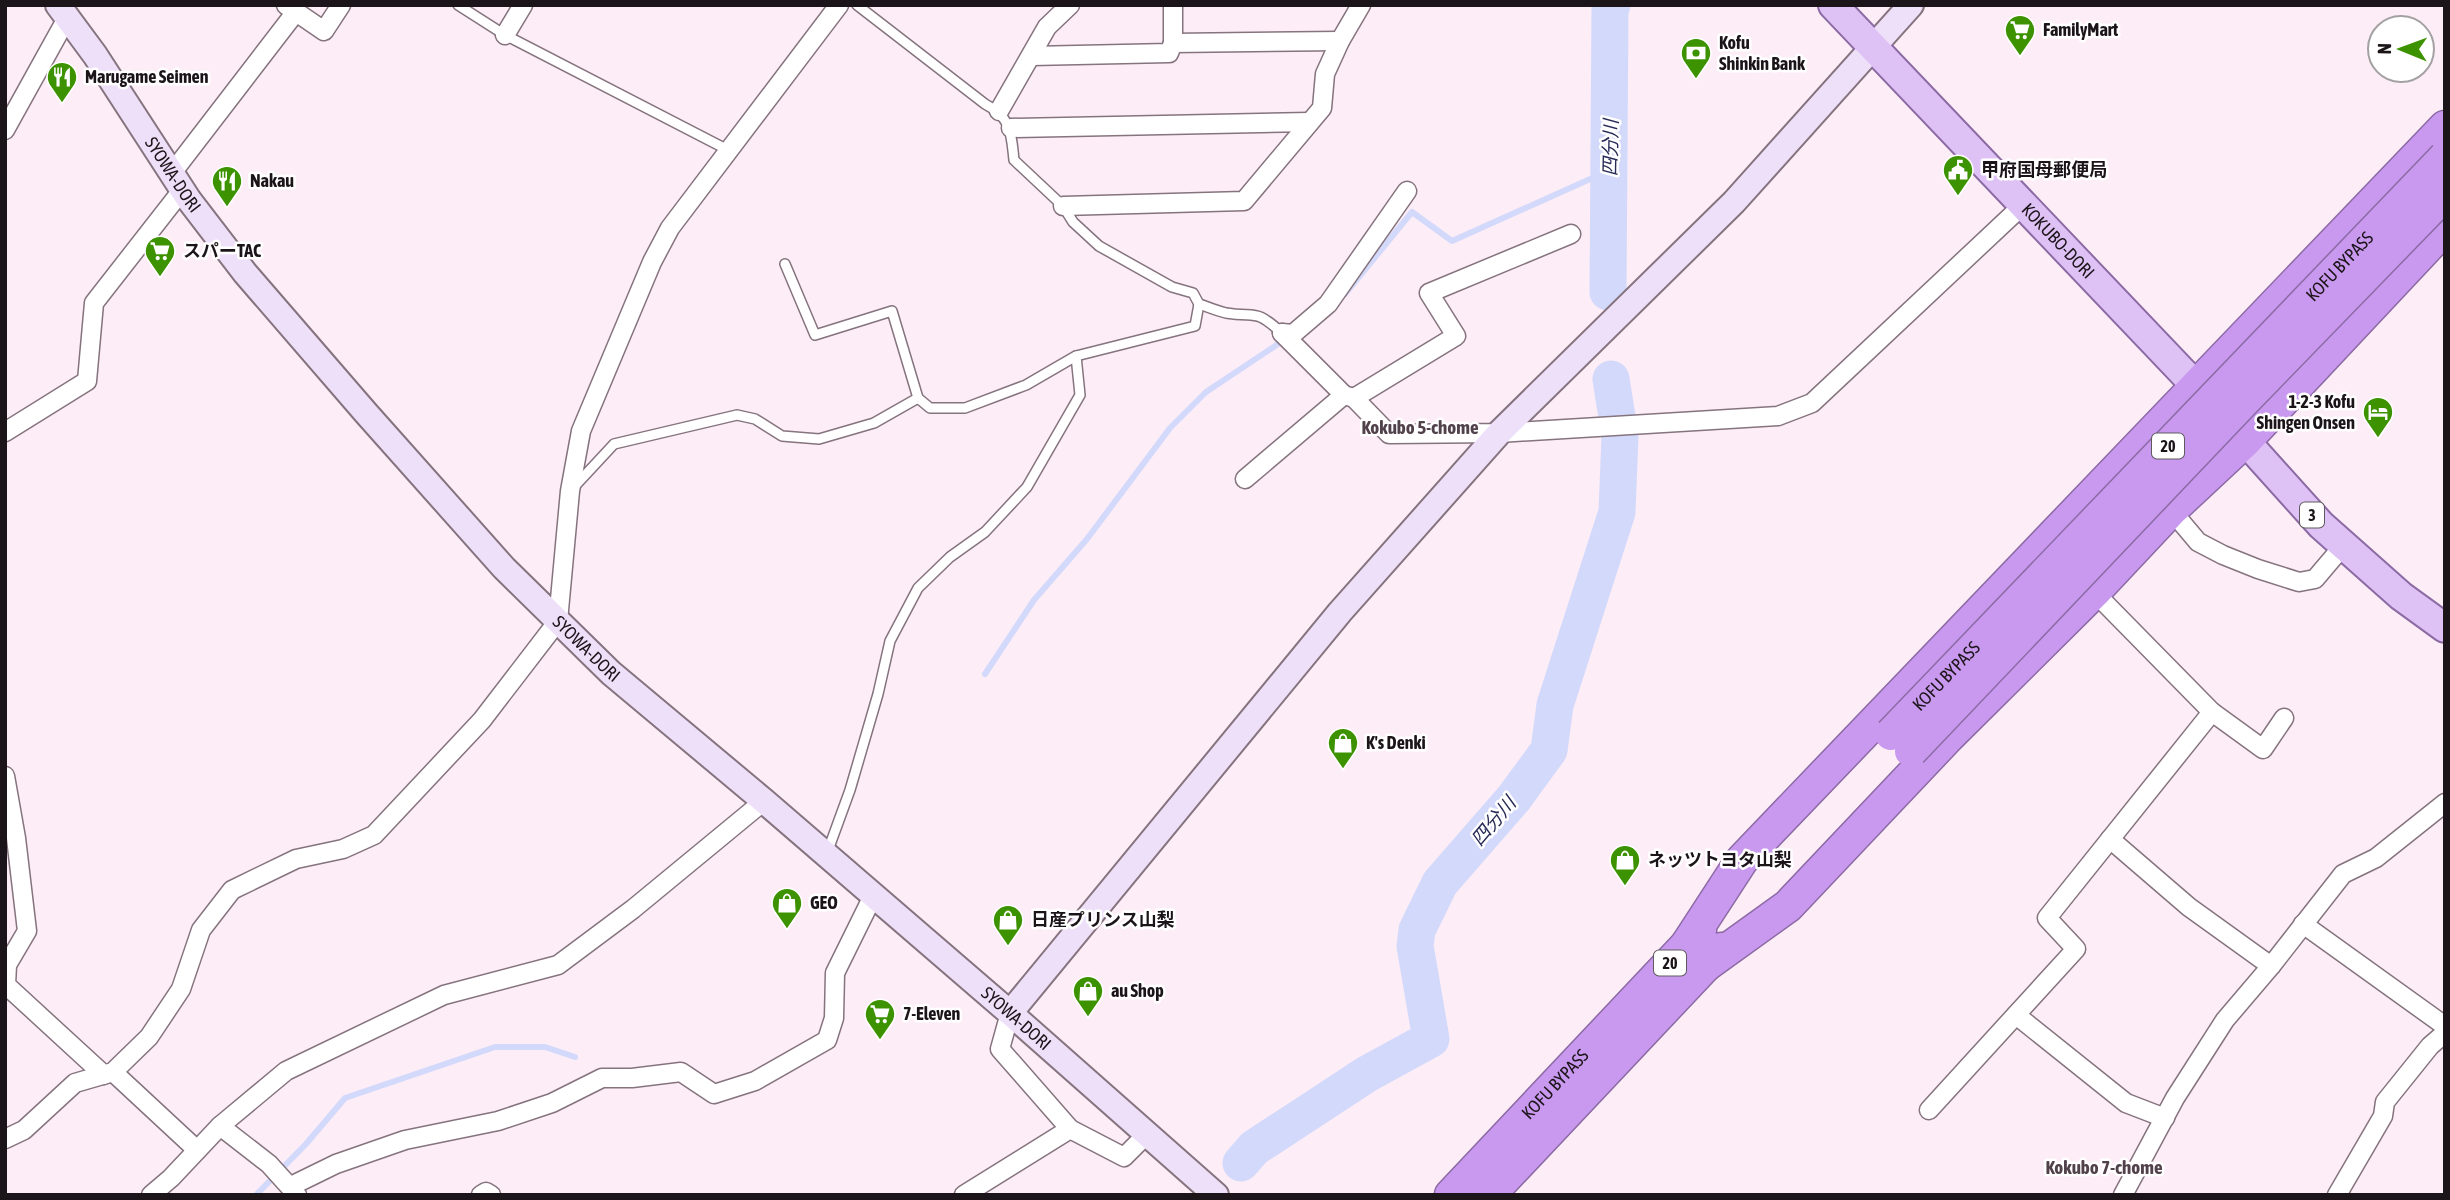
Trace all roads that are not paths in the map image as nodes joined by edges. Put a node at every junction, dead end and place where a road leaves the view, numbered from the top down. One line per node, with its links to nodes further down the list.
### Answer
1 (341, 5): 11 (street)
2 (458, 5): 13 (lane)
3 (523, 5): 13 (street)
4 (839, 5): 23 (street)
5 (857, 5): 18 (lane)
6 (1070, 5): 17 (street)
7 (1172, 5): 15 (street)
8 (1361, 5): 14 (street)
9 (1833, 5): 16 (main road, KOKUBO-DORI / 3)
10 (1911, 5): 16 (street)
11 (290, 9): 25 (street)
12 (62, 11): 22 (street); 25 (street, SYOWA-DORI)
13 (505, 35): 23 (lane)
14 (1340, 41): 15 (street); 19 (street)
15 (1173, 43): 17 (street)
16 (1874, 48): 28 (main road, KOKUBO-DORI / 3); 40 (street)
17 (1031, 56): 18 (street)
18 (999, 111): 21 (lane)
19 (1310, 122): 21 (street); 29 (street)
20 (2445, 127): 36 (highway)
21 (1011, 128): 29 (lane)
22 (5, 130)
23 (727, 150): 43 (street)
24 (2445, 157): 51 (highway, KOFU BYPASS / 20, bridge)
25 (177, 181): 39 (street); 47 (street, SYOWA-DORI)
26 (1407, 191): 34 (street)
27 (2445, 194): 51 (highway, KOFU BYPASS / 20, bridge)
28 (2023, 205): 36 (main road, KOKUBO-DORI / 3); 40 (street)
29 (1063, 206): 33 (lane)
30 (2445, 228): 41 (highway)
31 (1571, 234): 37 (street)
32 (785, 264): 38 (lane)
33 (1199, 304): 34 (lane); 35 (lane)
34 (1282, 333): 37 (street)
35 (1076, 356): 38 (lane); 56 (lane)
36 (2195, 386): 41 (main road, 3); 60 (highway)
37 (1349, 396): 40 (street); 42 (street)
38 (918, 398): 43 (lane)
39 (5, 432)
40 (1499, 433): 62 (street)
41 (2245, 441): 44 (highway); 45 (main road, 3)
42 (1245, 479)
43 (570, 491): 47 (street)
44 (2171, 510): 45 (street); 46 (highway)
45 (2343, 546): 48 (main road, 3)
46 (2094, 593): 49 (street); 60 (highway)
47 (558, 621): 53 (street, SYOWA-DORI); 66 (street)
48 (2445, 628)
49 (2212, 712): 50 (street); 55 (street)
50 (2284, 718)
51 (1901, 743): 60 (highway, KOFU BYPASS / 20)
52 (5, 776): 57 (street)
53 (764, 801): 56 (street, SYOWA-DORI); 69 (street)
54 (2445, 803): 59 (street)
55 (2110, 839): 61 (street); 63 (street)
56 (827, 855): 58 (street, SYOWA-DORI)
57 (14, 885): 66 (street)
58 (873, 896): 62 (street, SYOWA-DORI); 74 (street)
59 (2303, 924): 61 (street); 64 (street)
60 (1696, 955): 80 (highway, KOFU BYPASS / 20); 81 (highway, KOFU BYPASS / 20)
61 (2271, 967): 68 (street)
62 (1010, 1013): 70 (street); 71 (street, SYOWA-DORI)
63 (2016, 1015): 67 (street); 68 (street)
64 (2445, 1026)
65 (2445, 1033): 83 (street)
66 (108, 1074): 72 (street); 73 (street)
67 (1929, 1110)
68 (2165, 1118): 82 (street)
69 (220, 1126): 73 (street); 74 (street)
70 (1070, 1129): 71 (street); 78 (street)
71 (1147, 1134): 79 (street, SYOWA-DORI)
72 (5, 1139)
73 (197, 1150): 75 (street)
74 (292, 1188)
75 (151, 1195)
76 (481, 1195): 77 (street)
77 (491, 1195)
78 (964, 1195)
79 (1216, 1195)
80 (1451, 1195)
81 (1489, 1195)
82 (2123, 1195)
83 (2337, 1195)

